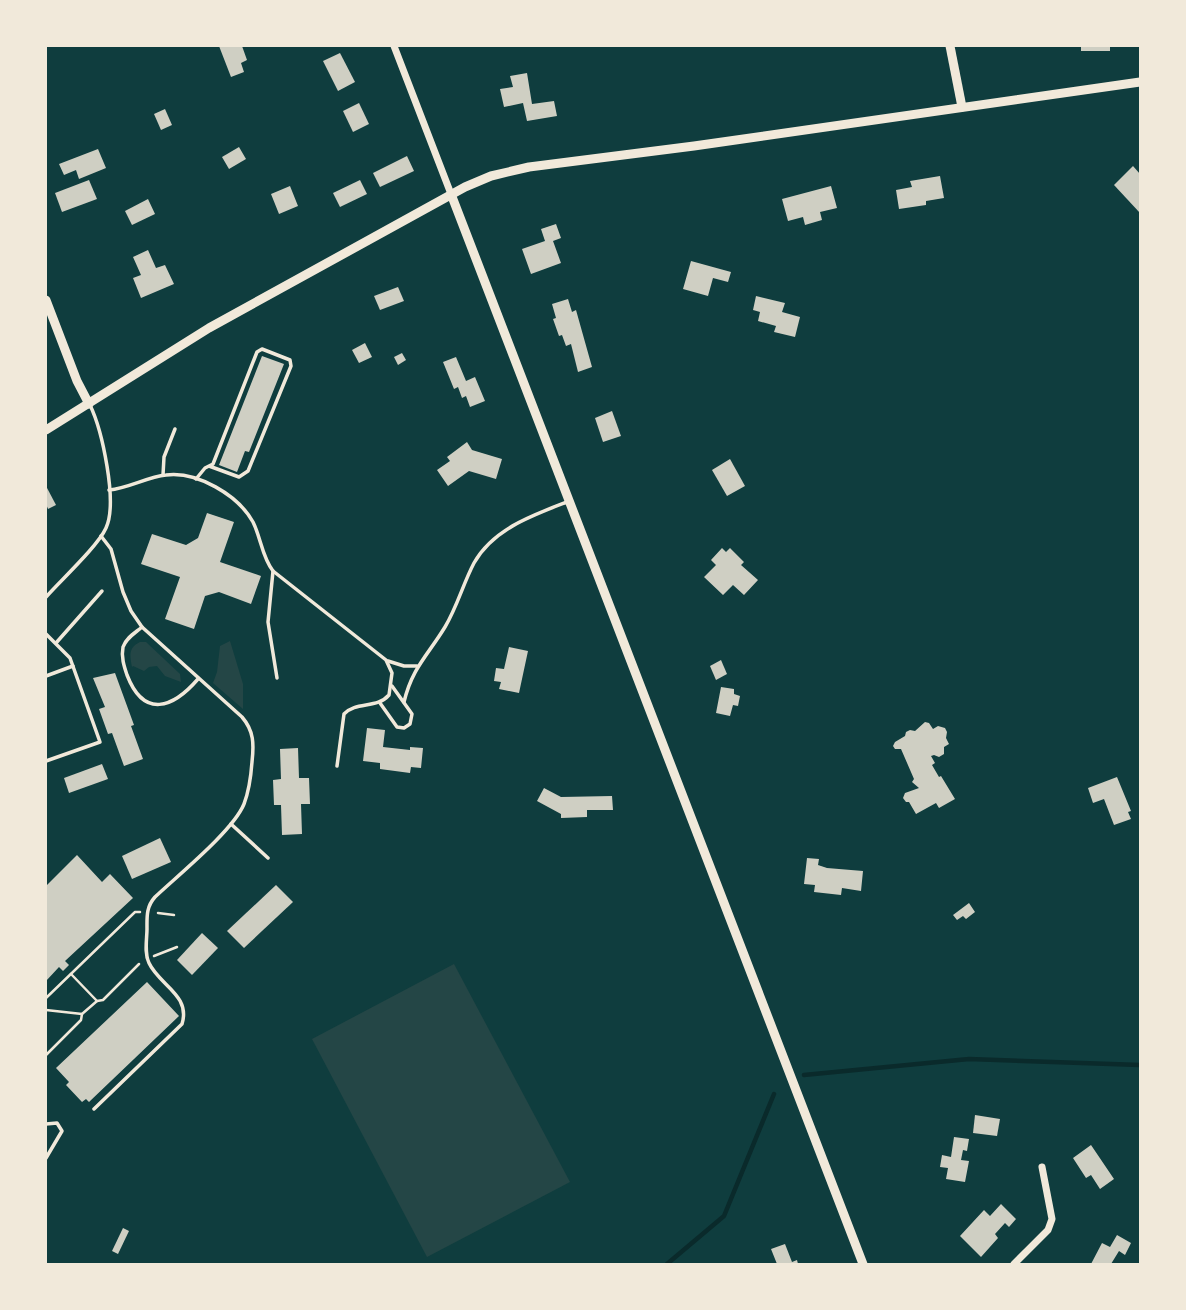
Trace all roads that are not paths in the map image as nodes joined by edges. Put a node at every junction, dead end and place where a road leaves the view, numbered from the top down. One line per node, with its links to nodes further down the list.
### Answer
1 (394, 46): 5 (street)
2 (950, 46): 4 (street)
3 (1140, 82): 4 (street)
4 (962, 107): 5 (street)
5 (451, 194): 7 (street); 14 (street)
6 (46, 299): 7 (street)
7 (89, 404): 9 (street); 13 (lane)
8 (175, 429): 11 (lane)
9 (46, 430)
10 (209, 466): 10 (lane); 12 (lane)
11 (163, 475): 12 (lane); 13 (lane)
12 (196, 479): 16 (lane)
13 (109, 490): 15 (lane)
14 (569, 502): 24 (lane); 39 (street)
15 (101, 536): 18 (lane); 19 (lane)
16 (273, 571): 22 (lane); 26 (lane)
17 (102, 590): 21 (lane)
18 (46, 597)
19 (142, 627): 27 (lane); 27 (lane)
20 (46, 634): 21 (lane)
21 (56, 643): 23 (lane)
22 (386, 660): 24 (lane); 28 (lane)
23 (73, 666): 25 (lane); 31 (lane)
24 (417, 666): 30 (lane)
25 (46, 676)
26 (277, 678)
27 (198, 680): 33 (lane)
28 (392, 686): 29 (lane); 30 (lane)
29 (380, 702): 30 (lane); 32 (lane)
30 (404, 702)
31 (46, 761)
32 (337, 766)
33 (231, 824): 34 (lane); 35 (lane)
34 (268, 858)
35 (94, 1109)
36 (46, 1124): 37 (lane)
37 (46, 1157)
38 (1042, 1167): 40 (street)
39 (863, 1265)
40 (1014, 1265)

